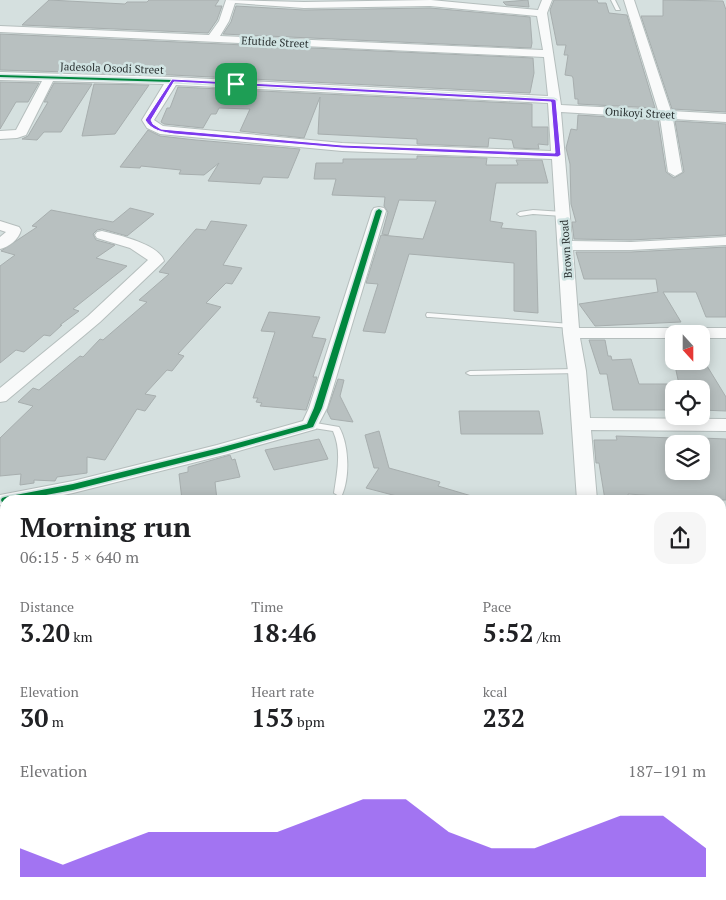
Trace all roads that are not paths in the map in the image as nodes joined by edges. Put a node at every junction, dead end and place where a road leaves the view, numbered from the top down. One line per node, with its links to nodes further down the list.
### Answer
1 (232, 0): 10 (street)
2 (237, 0): 6 (street)
3 (613, 0): 8 (lane)
4 (629, 0): 16 (street)
5 (428, 1): 6 (street); 7 (street)
6 (304, 2)
7 (544, 7): 11 (street, Brown Road)
8 (618, 9)
9 (0, 29): 10 (street, Efutide Street)
10 (213, 38): 11 (street, Efutide Street)
11 (549, 54): 15 (street, Brown Road)
12 (0, 76): 13 (street, Jadesola Osodi Street)
13 (49, 78): 14 (street, Jadesola Osodi Street); 18 (street)
14 (172, 81): 15 (street, Jadesola Osodi Street); 20 (street)
15 (554, 104): 16 (street, Onikoyi Street); 20 (street, Brown Road)
16 (666, 115): 17 (street, Onikoyi Street); 21 (street)
17 (726, 118)
18 (17, 134): 19 (street)
19 (0, 135)
20 (558, 155): 24 (street, Brown Road)
21 (676, 172)
22 (379, 212): 37 (street)
23 (520, 214): 24 (lane)
24 (563, 214): 28 (street, Brown Road)
25 (0, 225): 29 (street)
26 (102, 235): 35 (street)
27 (726, 241): 28 (street)
28 (566, 244): 31 (street, Brown Road)
29 (0, 245)
30 (430, 315): 31 (lane)
31 (571, 329): 32 (street); 33 (street, Brown Road)
32 (726, 333)
33 (577, 371): 34 (lane); 36 (street, Brown Road)
34 (470, 373)
35 (0, 397)
36 (580, 424): 38 (street); 41 (street, Brown Road)
37 (310, 425): 39 (lane); 40 (street)
38 (726, 425)
39 (339, 493)
40 (73, 494)
41 (587, 495)

